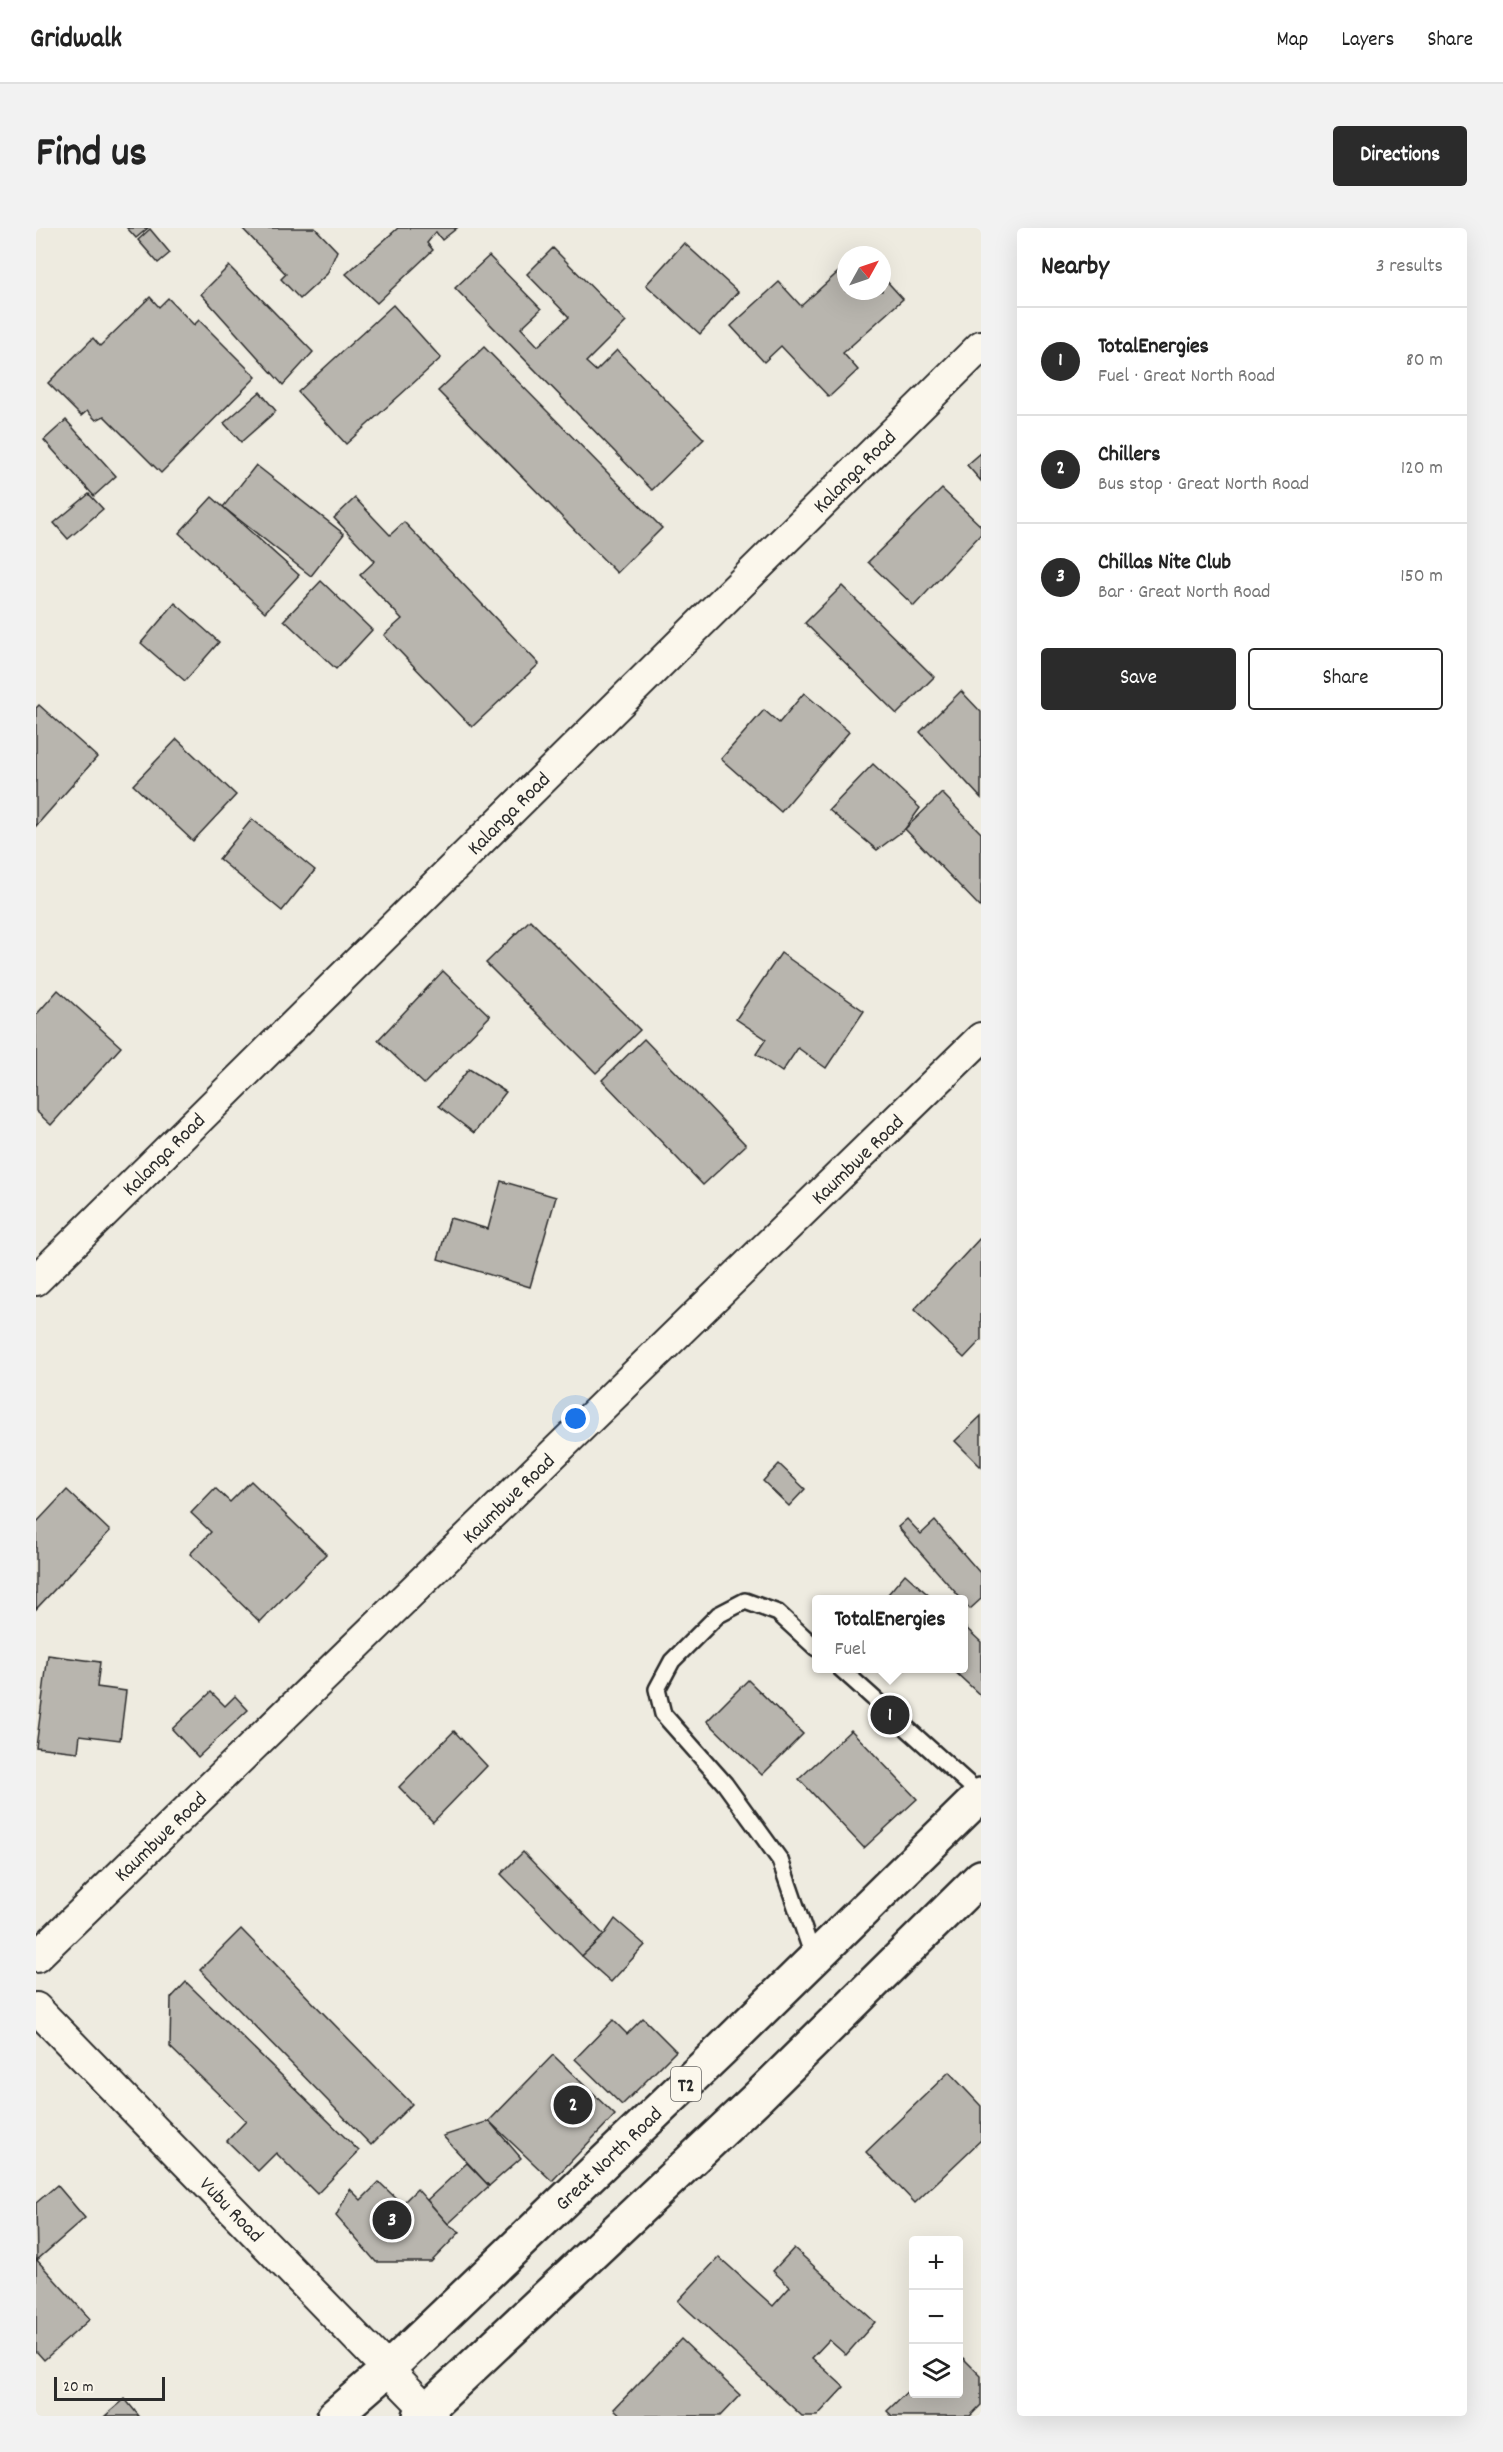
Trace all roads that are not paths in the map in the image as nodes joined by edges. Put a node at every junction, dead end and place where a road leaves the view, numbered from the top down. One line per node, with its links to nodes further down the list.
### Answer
1 (981, 346): 3 (street, Kalanga Road)
2 (981, 1038): 8 (street, Kaumbwe Road)
3 (36, 1280)
4 (812, 1644): 9 (lane)
5 (846, 1673): 6 (lane)
6 (981, 1795): 9 (main road, Great North Road / T2)
7 (981, 1877): 12 (main road)
8 (36, 1957)
9 (814, 1959): 11 (main road, Great North Road / T2)
10 (36, 2008): 11 (street, Vubu Road)
11 (388, 2369): 12 (street, Vubu Road); 13 (main road, Great North Road / T2)
12 (427, 2414)
13 (334, 2416)

